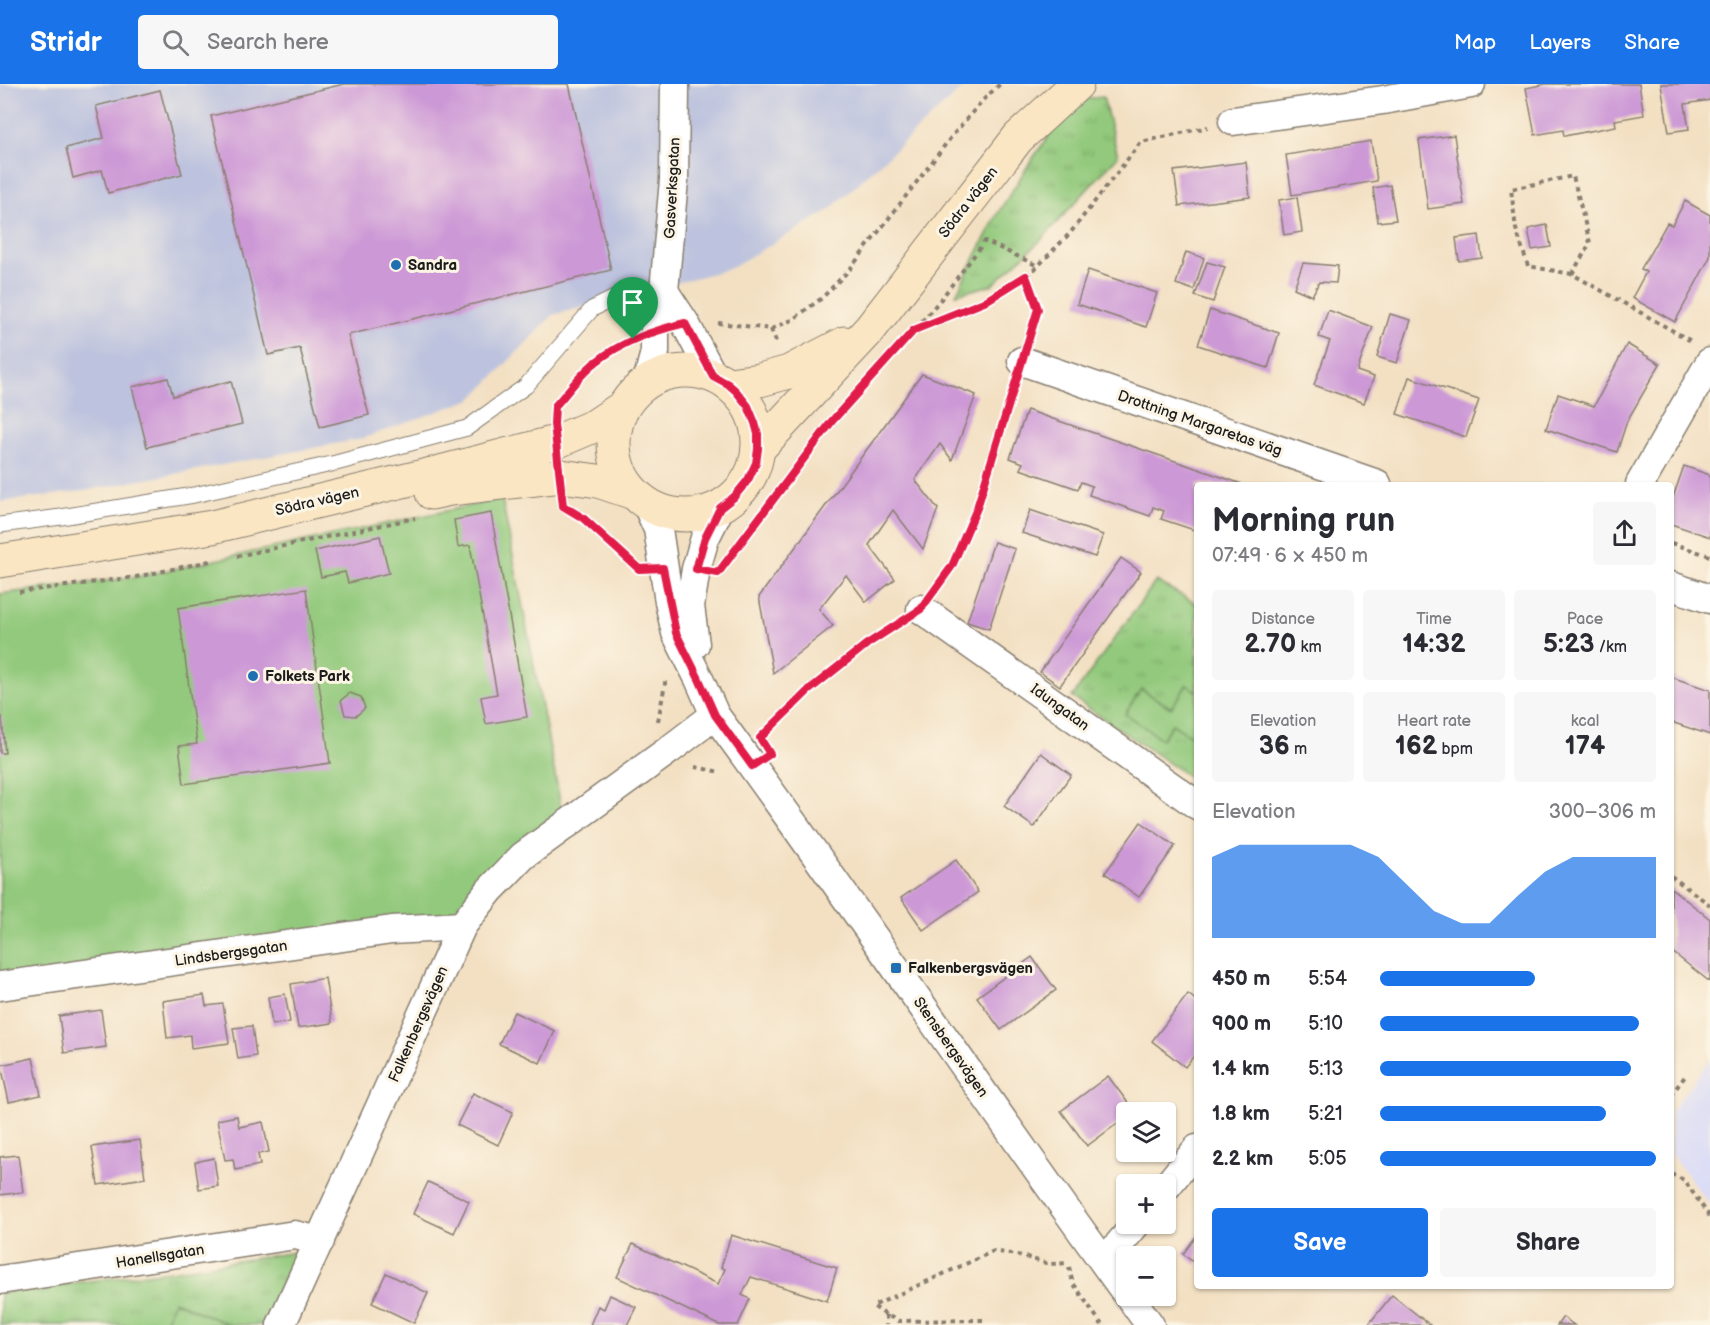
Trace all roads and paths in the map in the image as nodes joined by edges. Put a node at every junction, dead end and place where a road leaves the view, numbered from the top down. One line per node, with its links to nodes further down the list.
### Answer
1 (675, 84): 9 (street, Gasverksgatan)
2 (1000, 84): 10 (path)
3 (1077, 84): 11 (main road, Södra vägen)
4 (1471, 84): 5 (street)
5 (1233, 121): 6 (path)
6 (1038, 266): 8 (path); 13 (path)
7 (1572, 274): 7 (path); 14 (path)
8 (1026, 276): 13 (path); 15 (path)
9 (664, 291): 10 (street); 12 (street, Gasverksgatan); 27 (lane)
10 (685, 323): 16 (street)
11 (870, 329): 16 (main road, Södra vägen); 20 (main road, Södra vägen)
12 (655, 330): 17 (street, Gasverksgatan); 19 (path)
13 (914, 330): 34 (path)
14 (1705, 354): 23 (street)
15 (1022, 361): 22 (street, Drottning Margaretas väg); 38 (path)
16 (720, 380): 17 (main road); 20 (main road)
17 (647, 382): 18 (main road)
18 (623, 407): 19 (main road, Södra vägen); 24 (main road)
19 (556, 442): 32 (main road, Södra vägen)
20 (758, 449): 25 (main road)
21 (561, 476): 24 (main road, Södra vägen); 33 (path); 35 (main road, Södra vägen)
22 (1371, 482)
23 (1641, 482)
24 (639, 498): 25 (main road); 33 (street, Stensbergsvägen)
25 (720, 508): 34 (street, Stensbergsvägen)
26 (422, 516): 30 (path)
27 (0, 525)
28 (1674, 544): 29 (path)
29 (1710, 556)
30 (227, 558)
31 (216, 560): 35 (path)
32 (0, 561)
33 (663, 568): 39 (street, Stensbergsvägen)
34 (696, 569): 39 (street, Stensbergsvägen)
35 (6, 583)
36 (1674, 587): 37 (street)
37 (1710, 599)
38 (921, 609): 41 (path); 42 (street, Idungatan)
39 (699, 679): 40 (street, Stensbergsvägen)
40 (715, 715): 41 (street, Stensbergsvägen); 45 (street, Falkenbergsvägen)
41 (752, 766): 55 (street, Stensbergsvägen)
42 (1194, 804)
43 (1674, 878): 44 (path)
44 (1710, 905)
45 (462, 926): 46 (street, Lindsbergsgatan); 54 (street, Falkenbergsvägen)
46 (0, 986)
47 (1686, 1075): 48 (path)
48 (1674, 1091)
49 (1194, 1153): 50 (street)
50 (1176, 1175)
51 (1674, 1175): 52 (path)
52 (1710, 1216)
53 (1128, 1234): 55 (street)
54 (320, 1241): 58 (street, Hanellsgatan); 62 (street, Falkenbergsvägen)
55 (1104, 1262): 57 (street, Stensbergsvägen)
56 (1069, 1263): 60 (path)
57 (1116, 1278)
58 (0, 1280)
59 (1136, 1306): 64 (street, Stensbergsvägen)
60 (886, 1315): 61 (path); 63 (path)
61 (983, 1320)
62 (281, 1325)
63 (886, 1325)
64 (1150, 1325)

